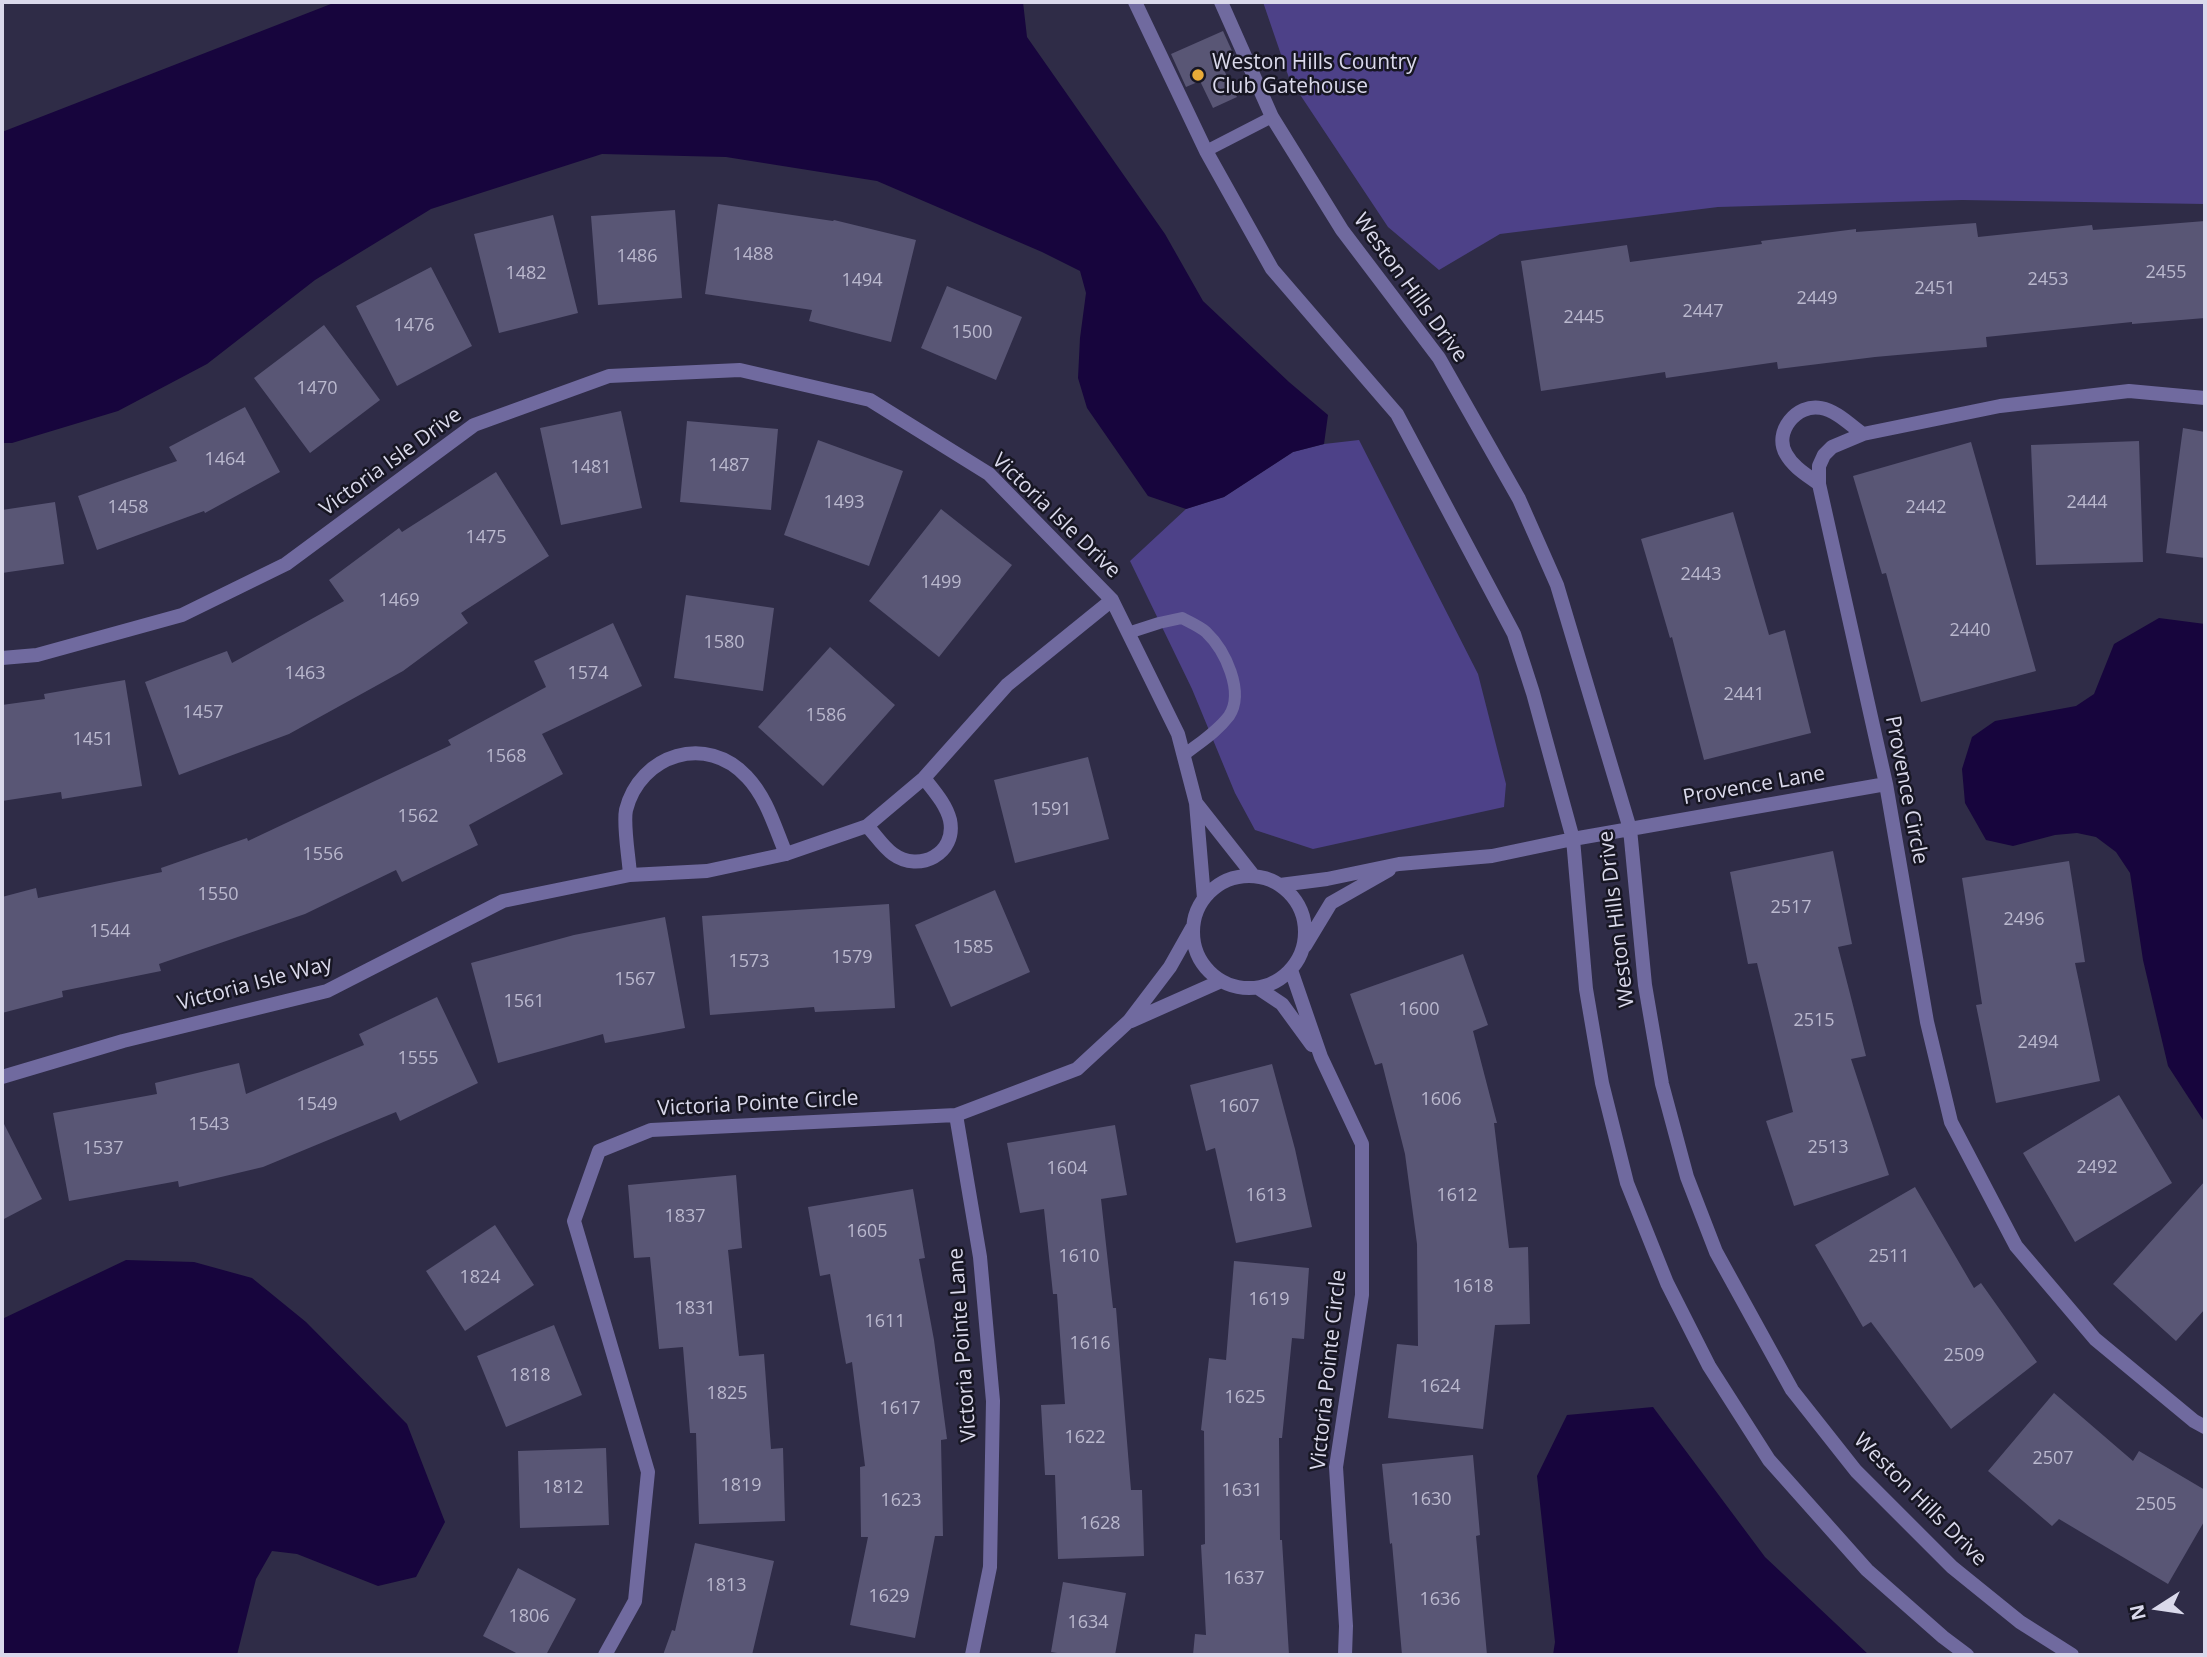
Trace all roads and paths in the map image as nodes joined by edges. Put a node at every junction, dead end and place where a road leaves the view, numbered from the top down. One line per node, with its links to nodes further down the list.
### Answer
1 (1221, 2): 3 (street, Weston Hills Drive)
2 (1140, 3): 4 (street, Weston Hills Drive)
3 (1272, 117): 4 (lane); 16 (street, Weston Hills Drive)
4 (1206, 151): 17 (street, Weston Hills Drive)
5 (2205, 398): 6 (street, Provence Circle)
6 (1863, 434): 7 (street, Provence Circle); 7 (street)
7 (1819, 484): 13 (street, Provence Circle)
8 (1112, 600): 9 (street, Victoria Isle Drive); 10 (street, Victoria Isle Drive); 12 (street, Victoria Isle Way)
9 (1128, 633): 11 (street, Victoria Isle Drive); 11 (lane)
10 (2, 657)
11 (1184, 755): 14 (street, Victoria Isle Drive)
12 (924, 778): 15 (street, Victoria Isle Way); 15 (street)
13 (1886, 784): 16 (street, Provence Lane); 33 (street, Provence Circle)
14 (1196, 803): 21 (street, Victoria Isle Drive); 23 (street, Victoria Isle Drive)
15 (867, 825): 18 (street, Victoria Isle Way)
16 (1630, 829): 17 (street, Provence Lane); 38 (street, Weston Hills Drive)
17 (1573, 839): 19 (street, Provence Lane); 37 (street, Weston Hills Drive)
18 (786, 854): 20 (street, Victoria Isle Way); 20 (street)
19 (1399, 864): 22 (street, Provence Lane); 25 (street)
20 (630, 875): 31 (street, Victoria Isle Way)
21 (1253, 876): 22 (street); 23 (street)
22 (1280, 885): 25 (street)
23 (1204, 898): 24 (street)
24 (1192, 928): 27 (street); 29 (street, Victoria Pointe Circle)
25 (1302, 952): 26 (street)
26 (1291, 970): 28 (street); 30 (street, Victoria Pointe Circle)
27 (1221, 981): 28 (street); 29 (street, Victoria Pointe Circle)
28 (1258, 988): 30 (street, Victoria Pointe Circle)
29 (1129, 1021): 32 (street, Victoria Pointe Circle)
30 (1321, 1057): 36 (street, Victoria Pointe Circle)
31 (2, 1077)
32 (956, 1115): 34 (street, Victoria Pointe Circle); 35 (street, Victoria Pointe Lane)
33 (2205, 1427)
34 (605, 1655)
35 (972, 1655)
36 (1345, 1655)
37 (1967, 1655)
38 (2073, 1655)

